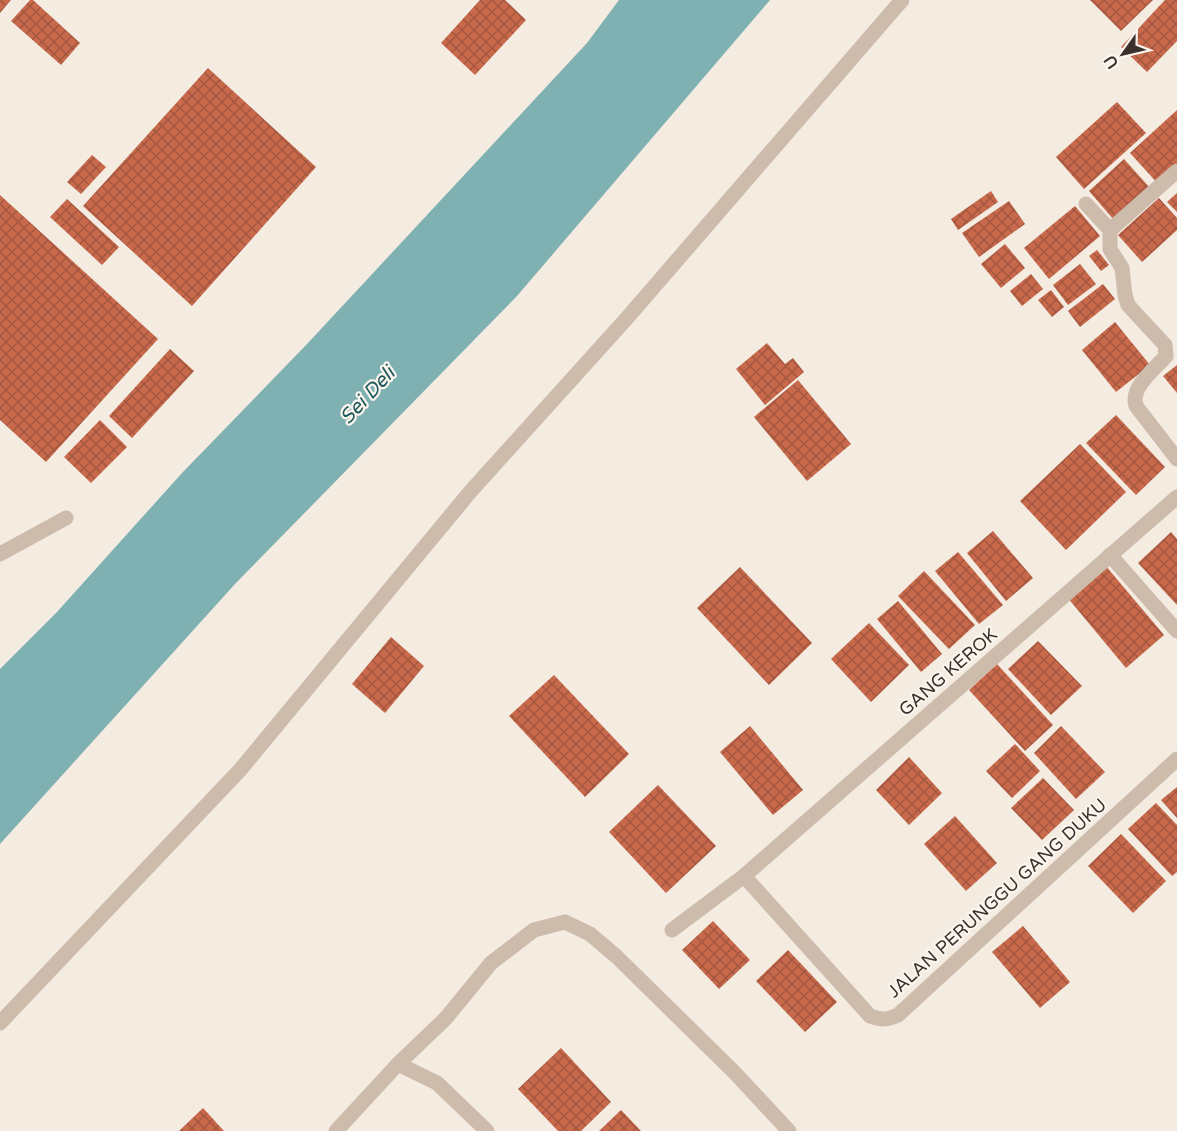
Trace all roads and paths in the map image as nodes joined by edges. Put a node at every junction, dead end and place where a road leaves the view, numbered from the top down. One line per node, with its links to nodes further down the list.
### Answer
1 (902, 0): 14 (street)
2 (1177, 171): 4 (street)
3 (1086, 204): 4 (street)
4 (1110, 230): 5 (street)
5 (1177, 459)
6 (1177, 496): 9 (street, GANG KEROK)
7 (66, 518): 8 (street)
8 (0, 554)
9 (1110, 555): 10 (street); 12 (street, GANG KEROK)
10 (1177, 631)
11 (1177, 759): 12 (street, JALAN PERUNGGU GANG DUKU)
12 (744, 876): 13 (street, GANG KEROK)
13 (672, 930)
14 (0, 1023)
15 (398, 1064): 16 (street); 17 (street); 18 (street)
16 (336, 1131)
17 (488, 1131)
18 (789, 1131)

